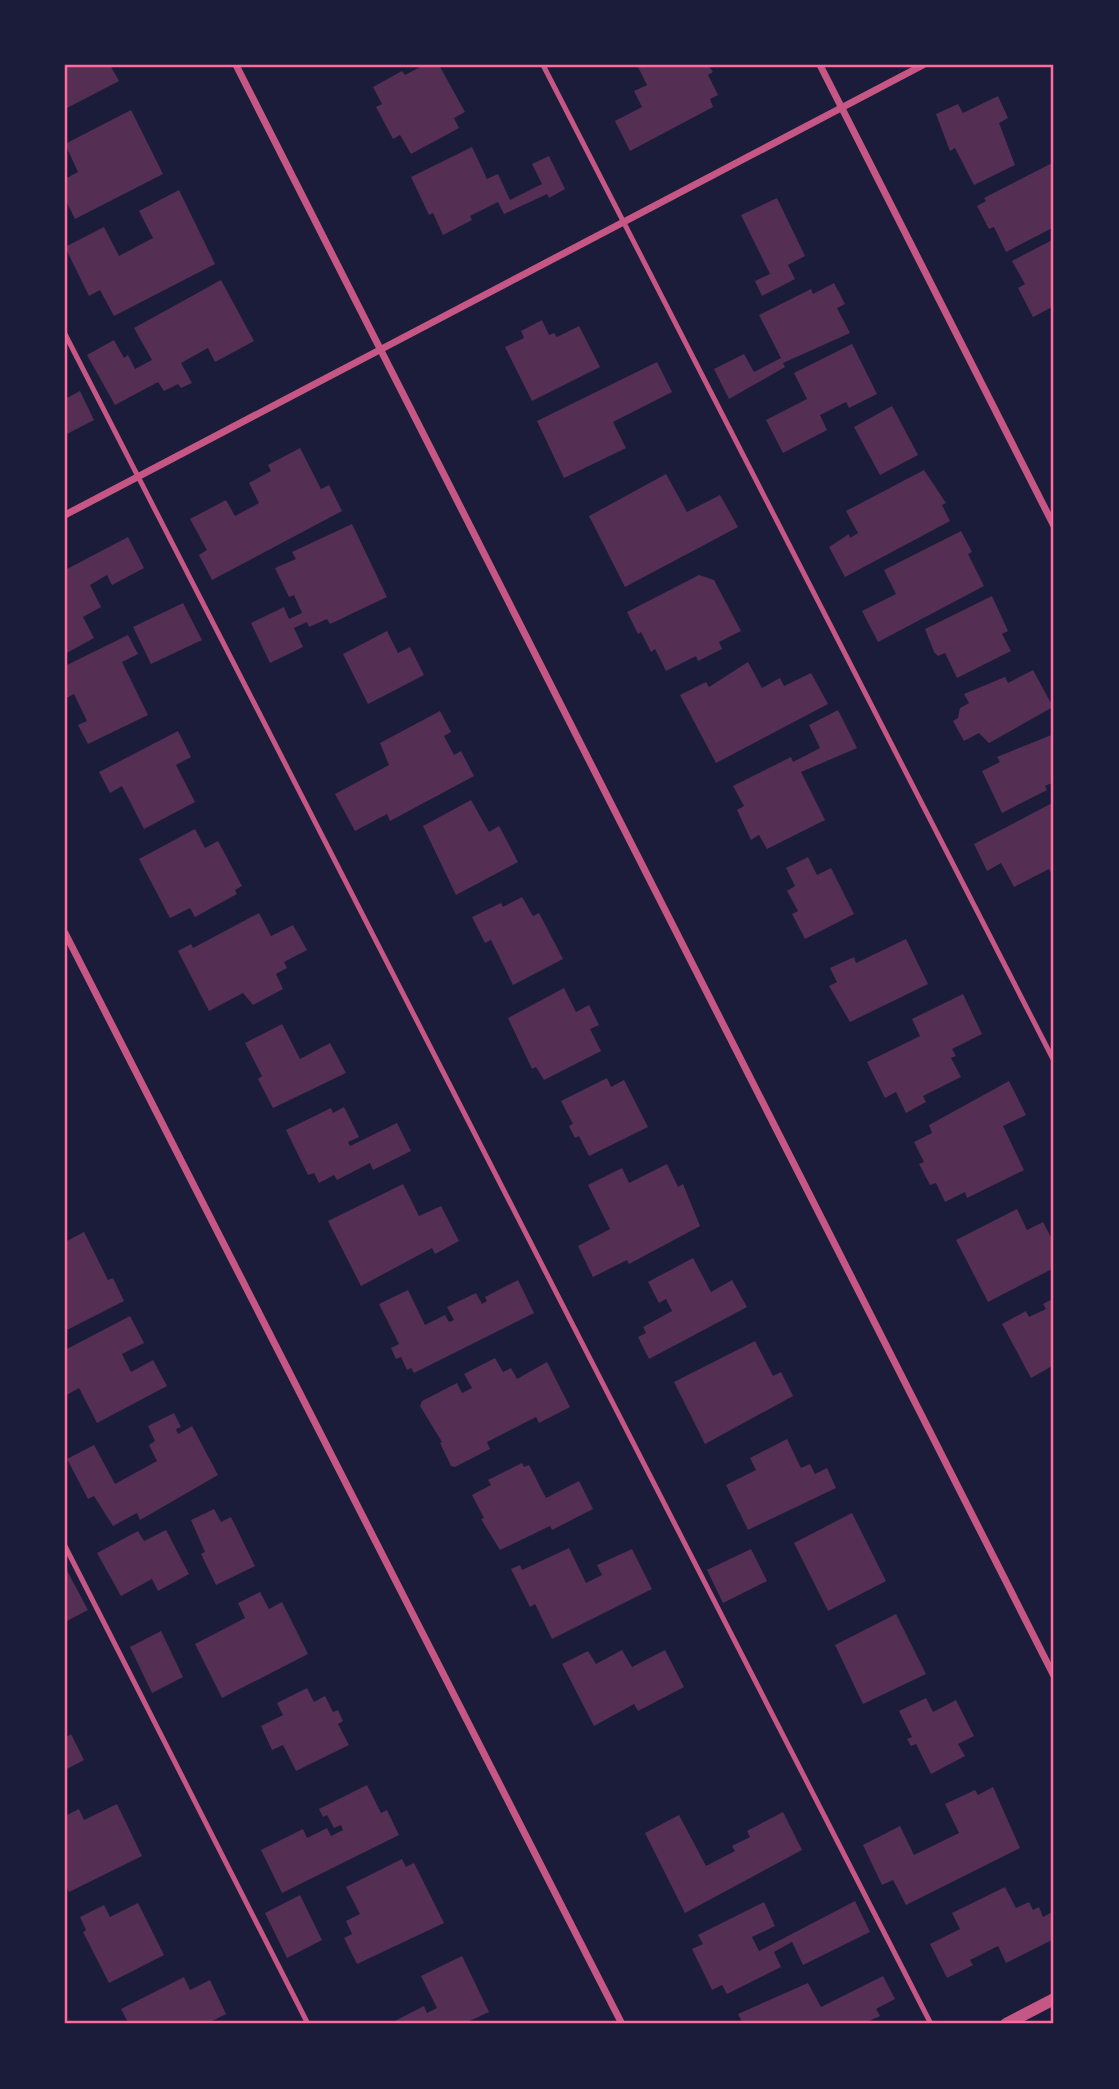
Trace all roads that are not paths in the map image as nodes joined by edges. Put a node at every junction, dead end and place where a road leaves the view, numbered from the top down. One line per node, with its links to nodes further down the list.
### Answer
1 (236, 65): 8 (street)
2 (543, 65): 6 (lane)
3 (820, 65): 5 (street)
4 (923, 65): 5 (street)
5 (841, 107): 6 (street); 11 (street)
6 (624, 223): 8 (street); 13 (lane)
7 (65, 334): 9 (lane)
8 (380, 347): 9 (street); 15 (street)
9 (138, 476): 10 (street); 19 (lane)
10 (65, 515)
11 (1054, 526)
12 (65, 933): 18 (street)
13 (1054, 1061)
14 (65, 1546): 17 (lane)
15 (1054, 1676)
16 (1054, 1999): 20 (street)
17 (308, 2024)
18 (622, 2024)
19 (931, 2024)
20 (1006, 2024)

